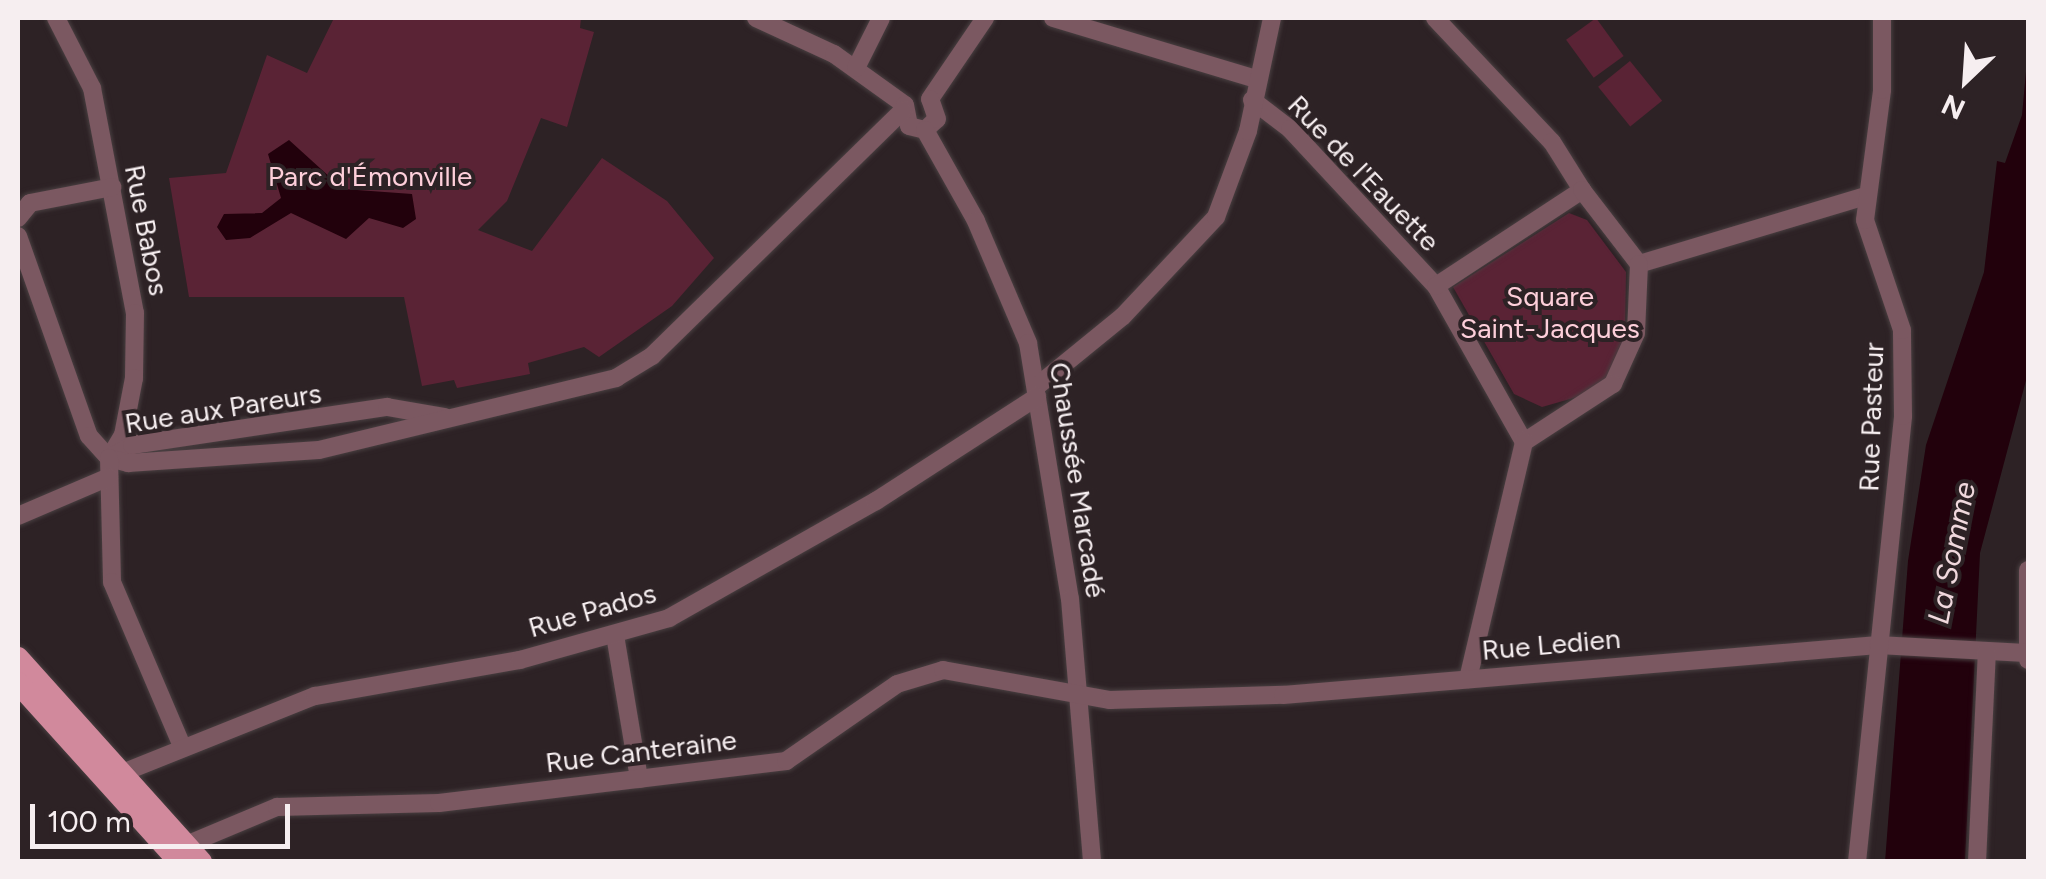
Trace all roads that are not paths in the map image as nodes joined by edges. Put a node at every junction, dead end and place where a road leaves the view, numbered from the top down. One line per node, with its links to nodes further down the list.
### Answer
1 (56, 18): 15 (street, Rue Babos)
2 (756, 18): 9 (street)
3 (882, 18): 9 (street)
4 (985, 18): 11 (street)
5 (1054, 18): 10 (street)
6 (1272, 18): 10 (street, Rue Pados)
7 (1435, 18): 16 (street)
8 (1882, 18): 17 (street, Rue Pasteur)
9 (856, 68): 13 (street)
10 (1253, 78): 12 (street, Rue Pados)
11 (930, 99): 13 (street); 14 (street)
12 (1252, 100): 21 (street, Rue de l'Eauette); 22 (street, Rue Pados)
13 (904, 108): 14 (street, Chaussée Marcadé); 23 (street, Rue aux Pareurs)
14 (925, 130): 22 (street, Chaussée Marcadé)
15 (112, 187): 18 (street); 25 (street, Rue Babos)
16 (1582, 190): 20 (street); 21 (street)
17 (1866, 196): 20 (street); 30 (street, Rue Pasteur)
18 (18, 218)
19 (18, 236): 25 (street)
20 (1639, 264): 24 (street)
21 (1436, 286): 24 (street, Rue de l'Eauette)
22 (1037, 392): 29 (street, Rue Pados); 36 (street, Chaussée Marcadé)
23 (445, 417): 25 (street, Rue aux Pareurs); 25 (street, Rue aux Pareurs)
24 (1524, 442): 34 (street)
25 (109, 458): 26 (street)
26 (110, 478): 27 (street); 37 (street)
27 (18, 516)
28 (2028, 570): 32 (street)
29 (615, 635): 37 (street, Rue Pados); 39 (street)
30 (1878, 644): 31 (street, Rue Ledien); 34 (street, Rue Ledien); 42 (street, Rue Pasteur)
31 (1982, 651): 32 (street, Rue Ledien); 43 (street)
32 (2027, 656)
33 (18, 658): 38 (main road)
34 (1468, 679): 36 (street, Rue Ledien)
35 (18, 682): 40 (main road)
36 (1080, 700): 39 (street, Rue Canteraine); 41 (street, Chaussée Marcadé)
37 (181, 744): 38 (street, Rue Pados)
38 (122, 773): 40 (main road)
39 (640, 779): 40 (street, Rue Canteraine)
40 (189, 856)
41 (1092, 862)
42 (1858, 862)
43 (1977, 862)

